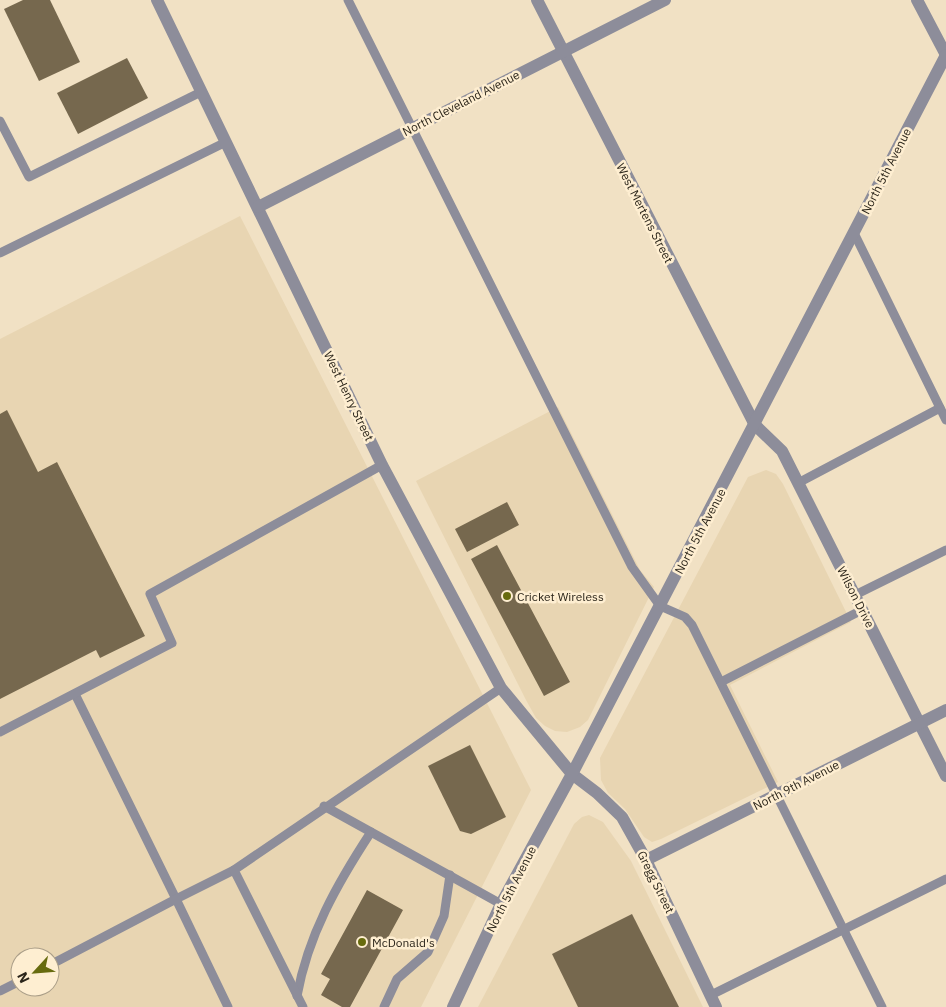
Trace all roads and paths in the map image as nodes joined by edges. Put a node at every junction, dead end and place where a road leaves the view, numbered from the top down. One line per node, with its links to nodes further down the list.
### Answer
1 (157, 0): 8 (street, West Henry Street)
2 (348, 0): 10 (lane)
3 (536, 0): 6 (street, West Mertens Street)
4 (665, 0): 6 (street, North Cleveland Avenue)
5 (917, 0): 7 (street)
6 (562, 52): 10 (street, North Cleveland Avenue); 17 (street, West Mertens Street)
7 (946, 55): 13 (street, North 5th Avenue)
8 (201, 92): 9 (lane); 11 (street, West Henry Street)
9 (0, 121)
10 (413, 128): 12 (street, North Cleveland Avenue); 22 (lane)
11 (226, 142): 12 (street, West Henry Street); 14 (lane)
12 (258, 207): 18 (street, West Henry Street)
13 (854, 233): 15 (lane); 17 (street, North 5th Avenue)
14 (0, 253)
15 (940, 408): 16 (lane); 19 (lane)
16 (946, 420)
17 (755, 425): 19 (street, Wilson Drive); 22 (street, North 5th Avenue)
18 (382, 465): 25 (street, West Henry Street); 26 (lane)
19 (798, 483): 21 (street, Wilson Drive)
20 (946, 550): 21 (lane)
21 (855, 595): 23 (street, Wilson Drive)
22 (660, 606): 24 (lane); 30 (street, North 5th Avenue)
23 (862, 610): 24 (lane); 28 (street, Wilson Drive)
24 (721, 682): 32 (lane)
25 (501, 688): 30 (street, West Henry Street); 33 (lane)
26 (74, 694): 29 (lane); 39 (lane)
27 (946, 710): 28 (street, North 9th Avenue)
28 (920, 723): 31 (street, Wilson Drive); 32 (street, North 9th Avenue)
29 (0, 732)
30 (572, 774): 35 (street, Gregg Street); 40 (street, North 5th Avenue)
31 (946, 776)
32 (776, 794): 35 (street, North 9th Avenue); 41 (lane)
33 (324, 806): 34 (lane); 36 (lane)
34 (371, 832): 37 (lane); 43 (lane)
35 (646, 860): 44 (street, Gregg Street)
36 (234, 870): 39 (lane); 43 (lane)
37 (450, 875): 40 (lane); 47 (lane)
38 (946, 879): 41 (lane)
39 (176, 899): 42 (lane); 45 (lane)
40 (501, 904): 48 (street, North 5th Avenue)
41 (844, 930): 44 (lane); 49 (lane)
42 (60, 960)
43 (297, 996): 46 (lane)
44 (713, 1001)
45 (228, 1007)
46 (302, 1007)
47 (384, 1007)
48 (453, 1007)
49 (882, 1007)

